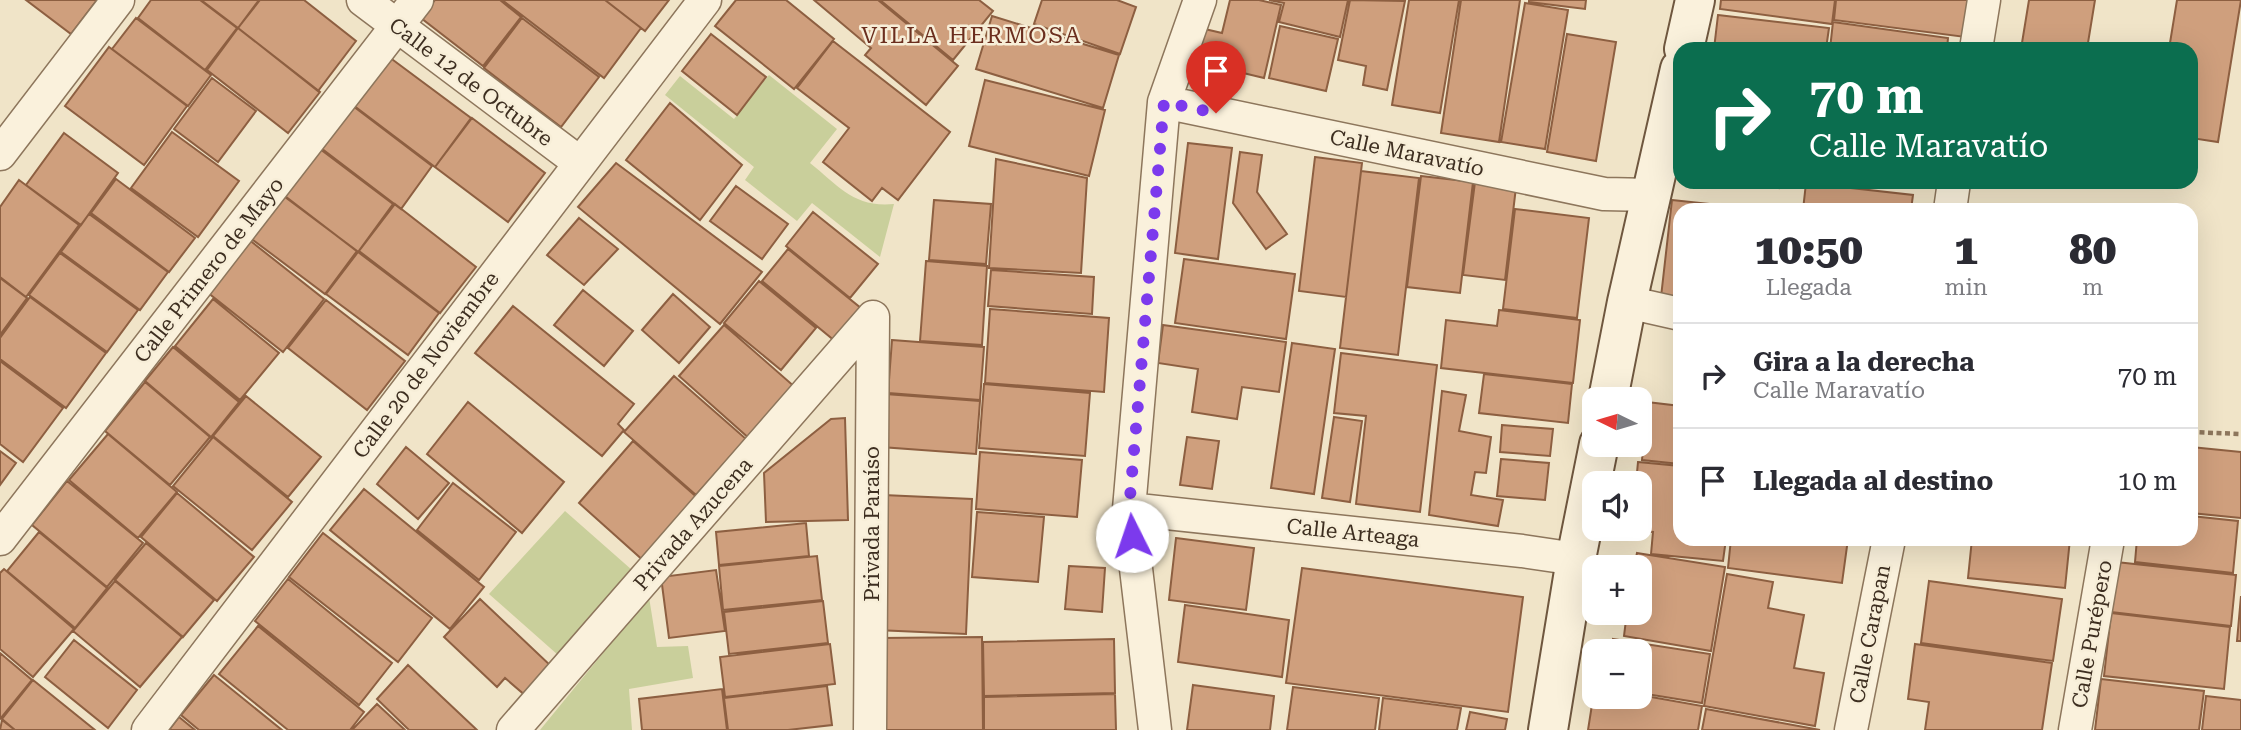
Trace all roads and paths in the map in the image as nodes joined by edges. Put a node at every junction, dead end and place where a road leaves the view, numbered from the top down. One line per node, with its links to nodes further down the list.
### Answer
1 (118, 0): 13 (street)
2 (363, 0): 8 (street, Calle 12 de Octubre)
3 (417, 0): 8 (street, Calle Primero de Mayo)
4 (705, 0): 14 (street, Calle 20 de Noviembre)
5 (1200, 0): 12 (street)
6 (1695, 0): 9 (street)
7 (1984, 0): 10 (street)
8 (397, 27): 14 (street, Calle 12 de Octubre); 24 (street, Calle Primero de Mayo)
9 (1686, 42)
10 (1977, 42)
11 (1673, 100): 15 (street)
12 (1164, 102): 15 (street, Calle Maravatío); 23 (street)
13 (0, 154)
14 (580, 163): 28 (street, Calle 20 de Noviembre)
15 (1652, 195): 16 (street)
16 (1627, 302): 17 (street); 19 (street)
17 (1673, 312)
18 (873, 317): 29 (street, Privada Azucena); 30 (street, Privada Paraíso)
19 (1610, 387)
20 (2198, 432): 21 (path)
21 (2241, 434)
22 (1596, 457): 27 (street)
23 (1129, 509): 27 (street, Calle Arteaga); 31 (street)
24 (0, 539)
25 (1888, 546): 33 (street, Calle Carapan)
26 (2107, 546): 34 (street, Calle Purépero)
27 (1576, 559): 32 (street)
28 (148, 730)
29 (513, 730)
30 (870, 730)
31 (1155, 730)
32 (1548, 730)
33 (1852, 730)
34 (2075, 730)

